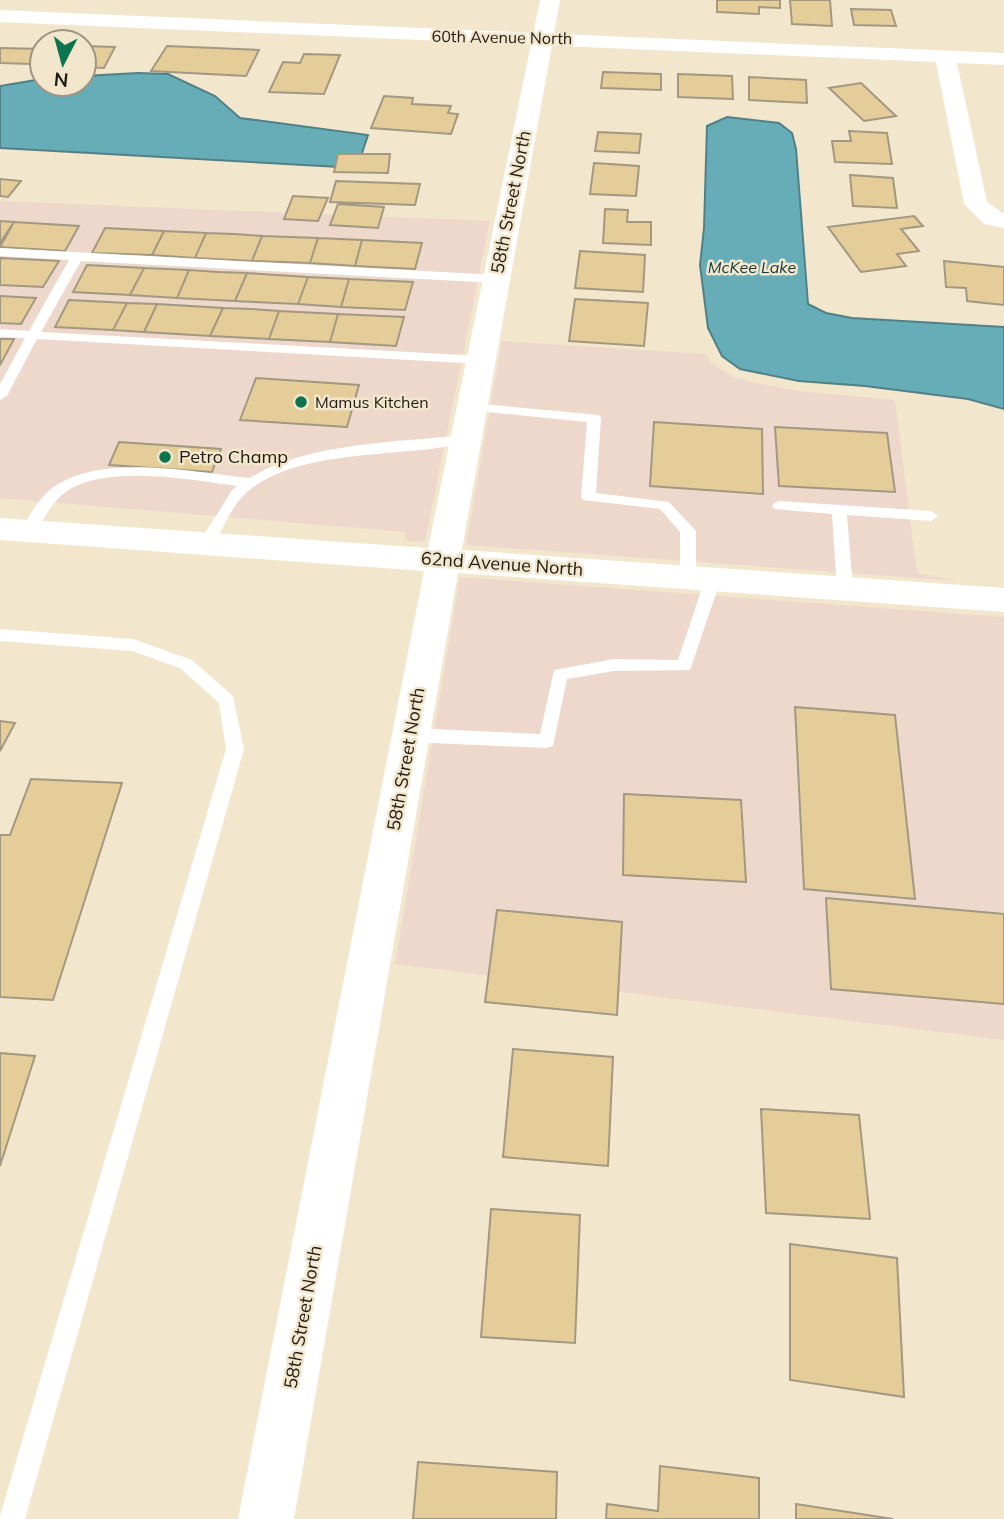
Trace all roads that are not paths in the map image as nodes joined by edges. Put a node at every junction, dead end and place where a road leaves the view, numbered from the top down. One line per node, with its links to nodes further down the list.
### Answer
1 (550, 0): 3 (street, 58th Street North)
2 (0, 16): 3 (street, 60th Avenue North)
3 (543, 37): 4 (street, 60th Avenue North); 9 (street, 58th Street North)
4 (945, 56): 5 (street, 60th Avenue North); 6 (street)
5 (1004, 59)
6 (1004, 221)
7 (0, 252): 8 (lane)
8 (77, 257): 9 (lane); 11 (lane)
9 (497, 279): 12 (street, 58th Street North)
10 (0, 332): 11 (lane)
11 (33, 335): 12 (lane); 13 (lane)
12 (481, 360): 14 (street, 58th Street North)
13 (0, 396)
14 (472, 407): 15 (street, 58th Street North); 23 (lane)
15 (465, 439): 16 (lane); 22 (street, 58th Street North)
16 (252, 483): 20 (lane); 21 (lane)
17 (779, 506): 18 (lane)
18 (839, 510): 19 (lane); 24 (lane)
19 (931, 516)
20 (14, 530): 21 (street, 62nd Avenue North)
21 (206, 543): 22 (street, 62nd Avenue North)
22 (443, 559): 23 (street, 62nd Avenue North); 27 (street, 58th Street North)
23 (701, 578): 24 (street, 62nd Avenue North); 27 (lane)
24 (845, 589): 25 (street, 62nd Avenue North)
25 (1004, 600)
26 (0, 635): 28 (lane)
27 (410, 735): 29 (street, 58th Street North)
28 (12, 1519)
29 (266, 1519)

